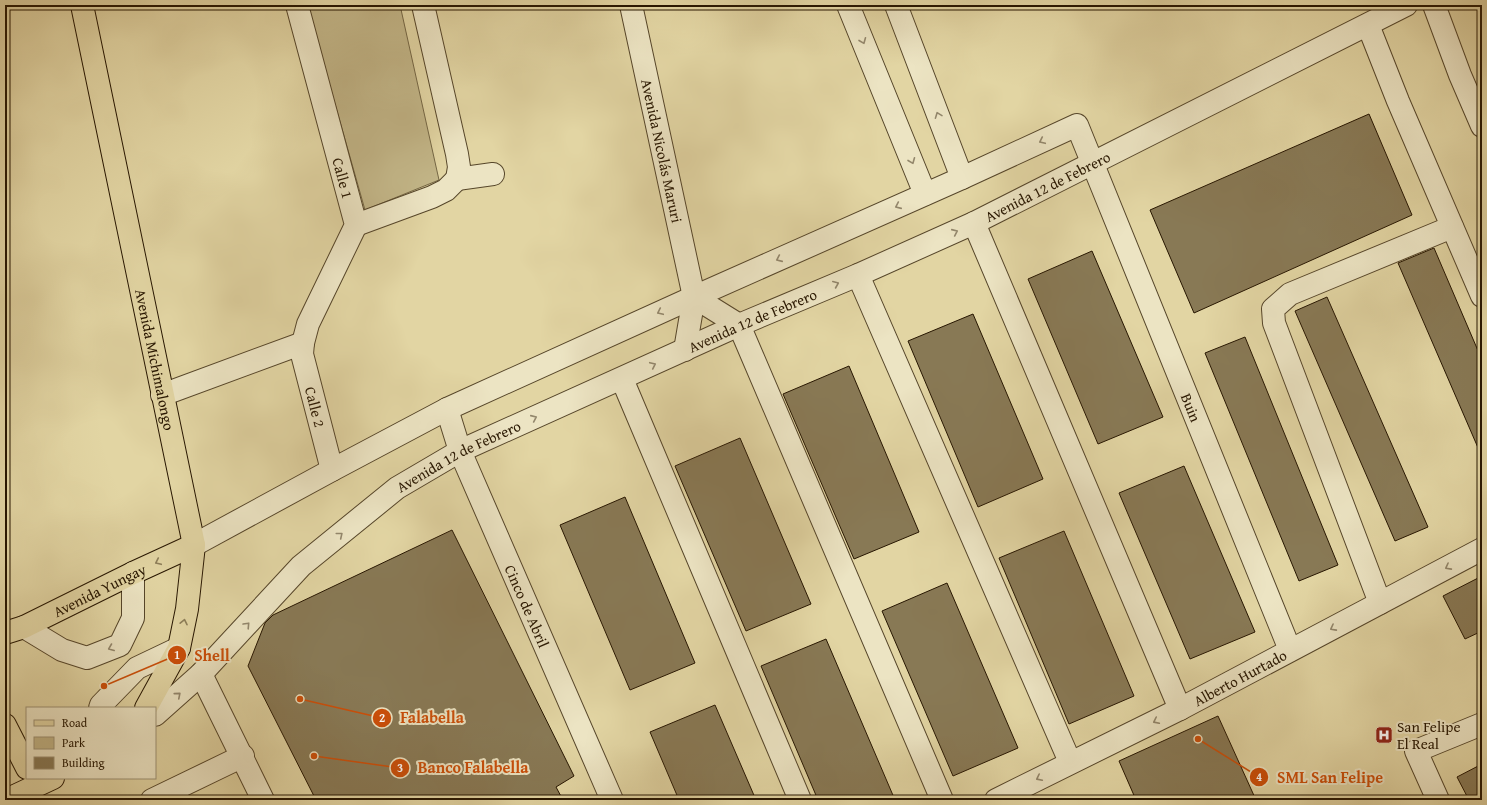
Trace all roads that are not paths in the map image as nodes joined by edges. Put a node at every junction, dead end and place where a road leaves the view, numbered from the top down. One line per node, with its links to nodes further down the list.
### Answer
1 (82, 5): 26 (main road, Avenida Michimalongo)
2 (297, 5): 17 (street, Calle 1)
3 (423, 5): 14 (street)
4 (631, 5): 20 (street, Avenida Nicolás Maruri)
5 (848, 5): 15 (street, one-way to 15)
6 (896, 5): 13 (street, one-way to 6)
7 (1406, 5): 9 (street, Avenida 12 de Febrero)
8 (1434, 5): 10 (street)
9 (1368, 25): 11 (street, Avenida 12 de Febrero); 18 (street)
10 (1482, 126)
11 (1093, 164): 13 (street, Buin, one-way to 13); 16 (street, Avenida 12 de Febrero); 36 (street, Buin)
12 (494, 174): 14 (street)
13 (962, 178): 15 (street)
14 (457, 179): 17 (street)
15 (925, 194): 20 (street, one-way to 20)
16 (974, 223): 19 (street, Avenida 12 de Febrero, one-way to 16); 40 (street)
17 (356, 225): 23 (street)
18 (1452, 227): 21 (street); 33 (street)
19 (858, 275): 22 (street, Avenida 12 de Febrero, one-way to 19); 46 (street)
20 (694, 296): 22 (street); 24 (street, Avenida Nicolás Maruri); 27 (street, one-way to 27)
21 (1482, 296)
22 (739, 325): 24 (street, Avenida 12 de Febrero); 53 (street)
23 (303, 343): 26 (street); 29 (street, Calle 2)
24 (685, 350): 25 (street, Avenida 12 de Febrero, one-way to 24)
25 (622, 379): 28 (street, Avenida 12 de Febrero, one-way to 25); 52 (street)
26 (162, 395): 30 (main road, Avenida Michimalongo)
27 (448, 409): 28 (street, Cinco de Abril); 29 (street)
28 (460, 451): 37 (street, Avenida 12 de Febrero, one-way to 28); 51 (street, Cinco de Abril)
29 (332, 470): 30 (street)
30 (194, 546): 32 (main road, Avenida Yungay, one-way to 32); 35 (main road, Avenida Michimalongo, one-way to 30)
31 (1482, 549): 33 (street, Alberto Hurtado, one-way to 33)
32 (133, 573): 34 (main road, Avenida Yungay); 34 (street, one-way to 34)
33 (1380, 603): 36 (street, Alberto Hurtado, one-way to 36)
34 (14, 630)
35 (179, 648): 38 (street); 39 (main road, Avenida Michimalongo)
36 (1290, 650): 40 (street, Alberto Hurtado)
37 (201, 674): 41 (street, Avenida 12 de Febrero, one-way to 37); 44 (street)
38 (100, 707)
39 (147, 707)
40 (1180, 709): 46 (street, Alberto Hurtado, one-way to 46)
41 (156, 714)
42 (1482, 724): 55 (street)
43 (5, 725): 45 (main road)
44 (242, 756): 49 (street); 50 (street)
45 (26, 761)
46 (1070, 762): 54 (street, Alberto Hurtado, one-way to 54)
47 (38, 782): 48 (main road)
48 (6, 800)
49 (152, 800)
50 (263, 800)
51 (612, 800)
52 (800, 800)
53 (942, 800)
54 (996, 800)
55 (1438, 800)

